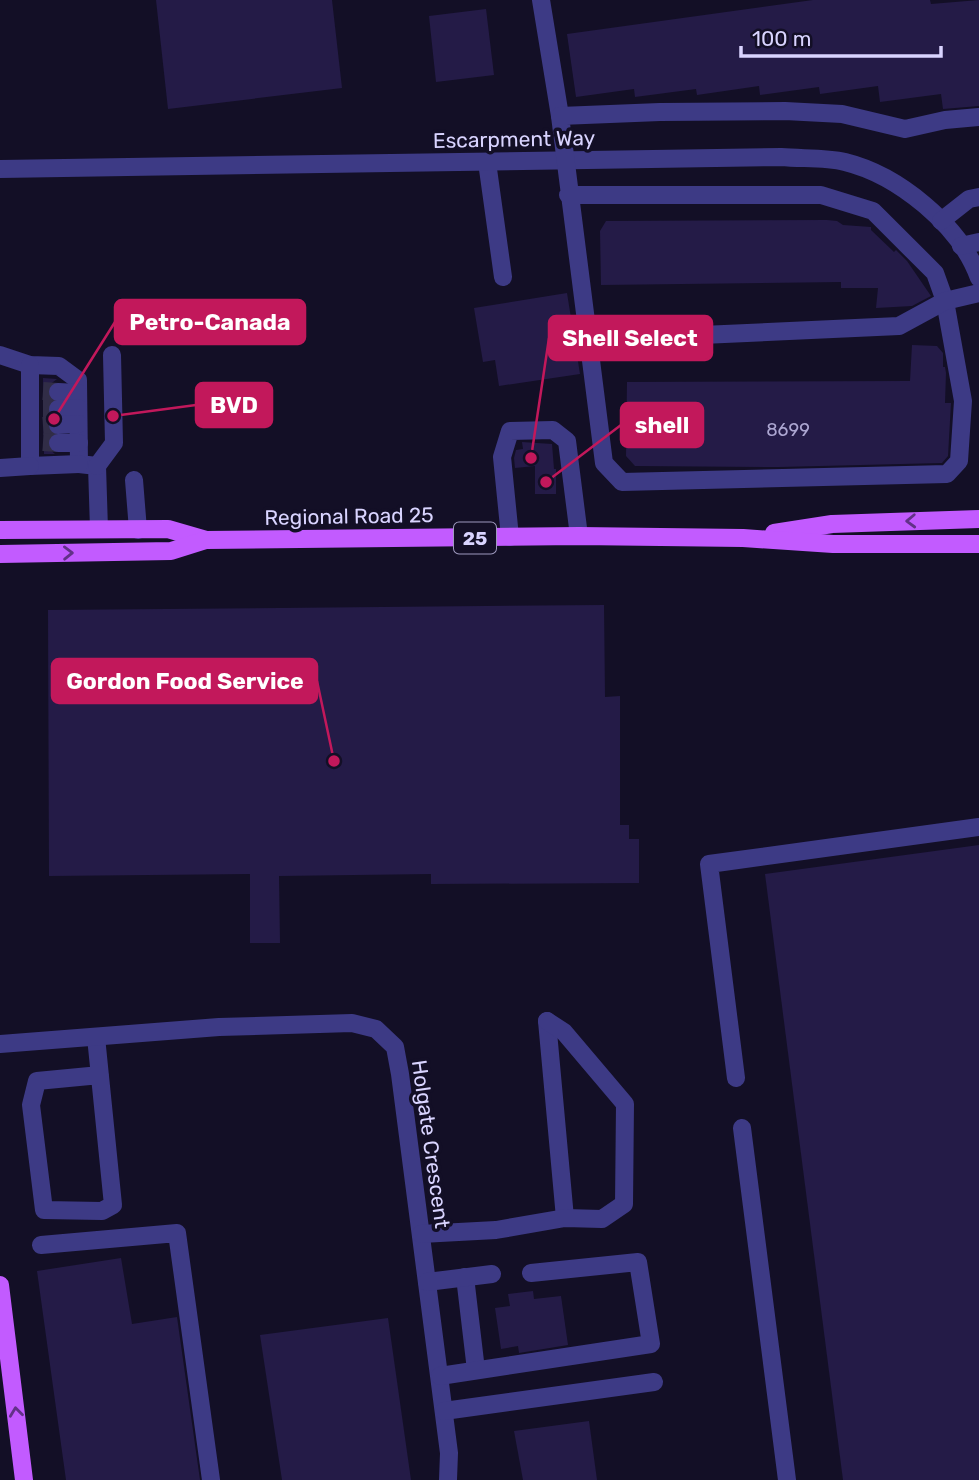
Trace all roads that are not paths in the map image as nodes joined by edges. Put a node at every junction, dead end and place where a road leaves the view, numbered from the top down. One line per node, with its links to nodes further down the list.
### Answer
1 (541, 0): 2 (street)
2 (559, 116): 3 (street); 4 (street)
3 (979, 117)
4 (564, 160): 5 (street, Escarpment Way); 7 (street); 9 (street, Escarpment Way)
5 (487, 162): 6 (street, Escarpment Way); 12 (street)
6 (0, 169)
7 (568, 195): 15 (street); 16 (street)
8 (979, 197): 9 (street)
9 (941, 221): 11 (street, Escarpment Way)
10 (979, 242): 11 (street)
11 (961, 246): 13 (street, Escarpment Way)
12 (503, 277)
13 (979, 278)
14 (979, 293): 15 (street)
15 (945, 301): 16 (street); 16 (street)
16 (586, 331)
17 (0, 355): 19 (street)
18 (112, 355): 24 (street)
19 (25, 363): 20 (street); 21 (street); 22 (street)
20 (0, 368)
21 (78, 408): 22 (street); 22 (street); 23 (street)
22 (44, 417): 23 (street); 25 (street)
23 (79, 443): 24 (street)
24 (88, 465): 25 (street); 29 (street)
25 (30, 466): 26 (street)
26 (0, 468)
27 (134, 480): 31 (street)
28 (979, 519): 34 (main road, Regional Road 25 / 25, one-way to 34)
29 (99, 529): 30 (main road, Regional Road 25 / 25); 31 (main road, Regional Road 25 / 25)
30 (0, 530)
31 (138, 530): 35 (main road, Regional Road 25 / 25)
32 (579, 536): 33 (main road, Regional Road 25 / 25); 33 (street); 34 (main road, Regional Road 25 / 25)
33 (510, 537): 35 (main road, Regional Road 25 / 25)
34 (743, 538): 36 (main road, Regional Road 25 / 25)
35 (206, 540): 37 (main road, Regional Road 25 / 25, one-way to 35)
36 (979, 544)
37 (0, 554)
38 (979, 827): 42 (street)
39 (96, 1037): 40 (street, Holgate Crescent); 41 (street); 45 (street, Holgate Crescent)
40 (0, 1044)
41 (100, 1075): 41 (street)
42 (736, 1078)
43 (742, 1128): 59 (street)
44 (565, 1218): 44 (street); 45 (street)
45 (421, 1234): 50 (street, Holgate Crescent)
46 (41, 1245): 57 (street)
47 (530, 1273): 52 (street)
48 (492, 1274): 49 (street)
49 (466, 1277): 50 (street); 52 (street)
50 (427, 1282): 53 (street, Holgate Crescent)
51 (0, 1285): 56 (main road, one-way to 51)
52 (476, 1370): 53 (street)
53 (440, 1376): 55 (street, Holgate Crescent)
54 (654, 1382): 55 (street)
55 (444, 1411): 58 (street, Holgate Crescent)
56 (24, 1480)
57 (211, 1480)
58 (448, 1480)
59 (787, 1480)

